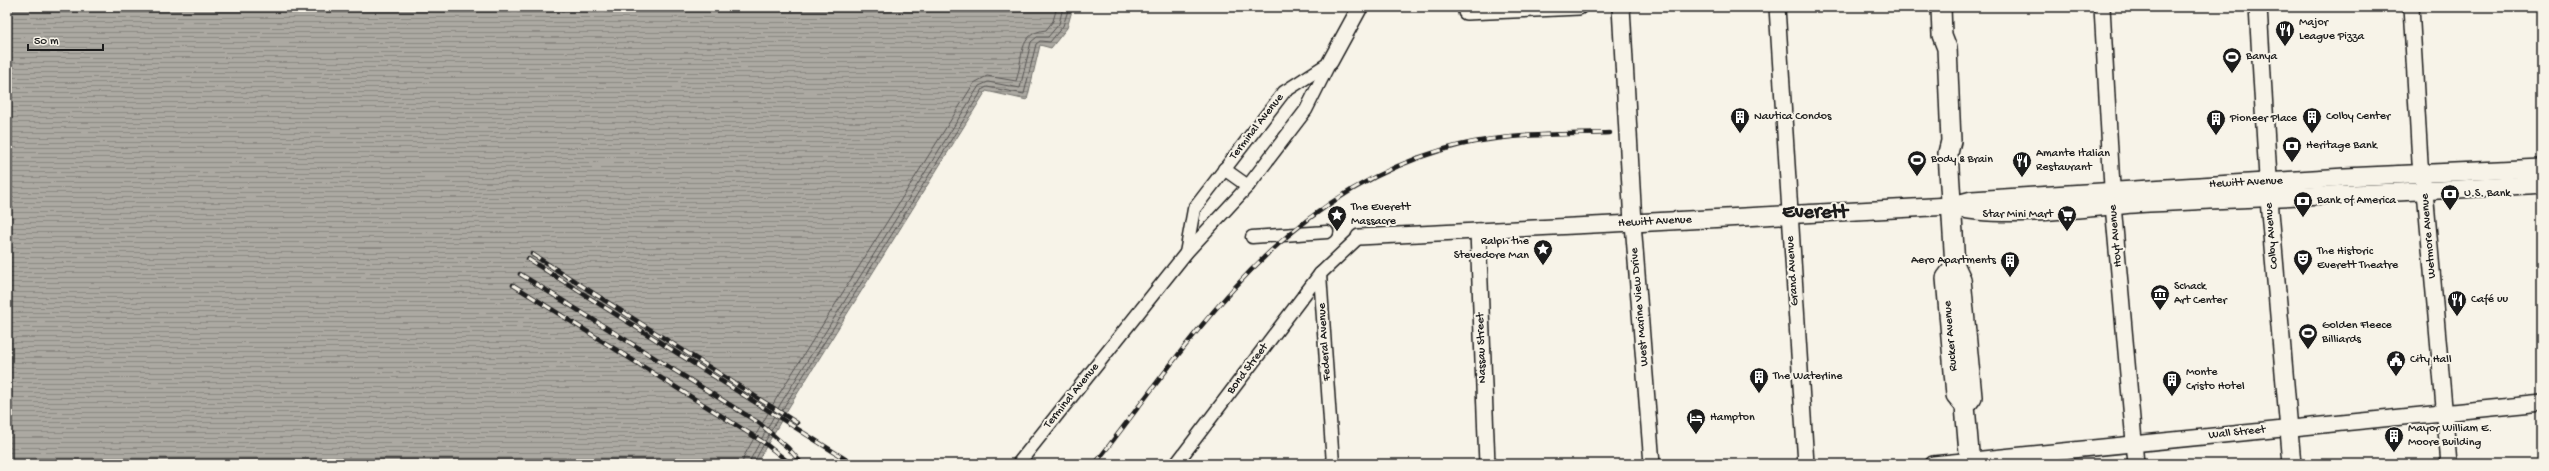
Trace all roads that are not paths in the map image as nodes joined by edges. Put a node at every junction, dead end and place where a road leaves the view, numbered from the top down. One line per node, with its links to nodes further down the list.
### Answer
1 (1360, 7): 10 (street)
2 (1579, 7): 9 (street)
3 (1621, 7): 20 (main road, West Marine View Drive)
4 (1777, 7): 19 (street, Grand Avenue)
5 (1941, 7): 18 (main road, Rucker Avenue)
6 (2102, 7): 17 (street, Hoyt Avenue)
7 (2258, 7): 16 (main road, Colby Avenue)
8 (2411, 7): 13 (street, Wetmore Avenue)
9 (1466, 12)
10 (1330, 62): 12 (street, Terminal Avenue); 15 (street, Terminal Avenue)
11 (2542, 168): 13 (main road, Hewitt Avenue)
12 (1224, 169): 15 (street); 25 (street, Terminal Avenue)
13 (2423, 182): 14 (main road, Hewitt Avenue); 16 (main road, Hewitt Avenue); 28 (street, Wetmore Avenue)
14 (2542, 184)
15 (1248, 186): 25 (street, Terminal Avenue)
16 (2268, 189): 17 (main road, Hewitt Avenue); 29 (main road, Colby Avenue)
17 (2112, 198): 18 (main road, Hewitt Avenue); 30 (street, Hoyt Avenue)
18 (1950, 206): 19 (main road, Hewitt Avenue); 31 (main road, Rucker Avenue)
19 (1789, 215): 20 (main road, Hewitt Avenue); 37 (street, Grand Avenue)
20 (1633, 223): 21 (street, Hewitt Avenue); 36 (street, West Marine View Drive)
21 (1478, 231): 24 (street, Hewitt Avenue); 35 (street, Nassau Street)
22 (1327, 232): 23 (street)
23 (1252, 237)
24 (1359, 237): 26 (street)
25 (1186, 253): 32 (street, Terminal Avenue)
26 (1320, 274): 33 (street, Bond Street); 34 (street, Federal Avenue)
27 (2542, 403): 28 (street, Wall Street)
28 (2444, 412): 29 (street, Wall Street); 41 (street, Wetmore Avenue)
29 (2289, 428): 30 (street, Wall Street); 40 (main road, Colby Avenue)
30 (2134, 444): 31 (street, Wall Street); 39 (street, Hoyt Avenue)
31 (1970, 462): 38 (street, Wall Street)
32 (1018, 464)
33 (1176, 464)
34 (1333, 464)
35 (1487, 464)
36 (1652, 464)
37 (1806, 464)
38 (1933, 464)
39 (2136, 464)
40 (2292, 464)
41 (2449, 464)

